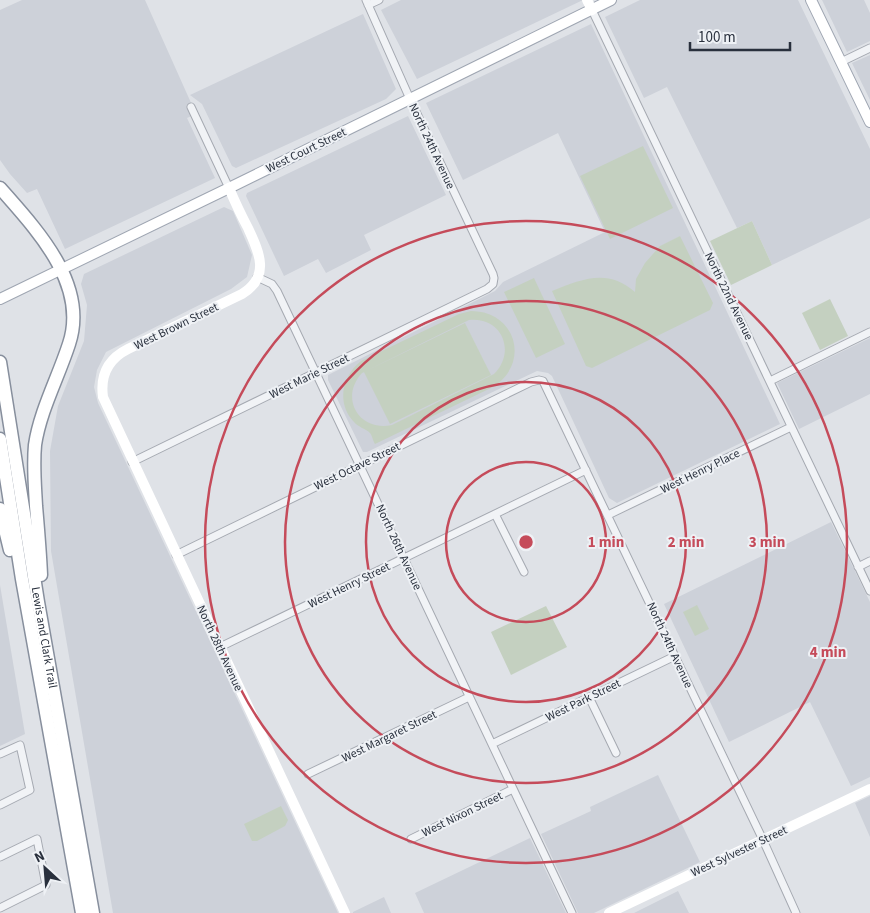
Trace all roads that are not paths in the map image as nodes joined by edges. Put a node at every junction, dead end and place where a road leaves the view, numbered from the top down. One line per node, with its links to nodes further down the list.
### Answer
1 (379, 0): 4 (street)
2 (611, 0): 5 (street, West Court Street)
3 (811, 0): 7 (street)
4 (367, 3): 8 (street, North 24th Avenue)
5 (590, 5): 8 (street, West Court Street); 22 (street, North 22nd Avenue)
6 (870, 48): 7 (street)
7 (841, 62): 10 (street)
8 (410, 99): 12 (street, West Court Street); 15 (street, North 24th Avenue)
9 (191, 107): 12 (street)
10 (870, 122)
11 (0, 188): 13 (highway)
12 (229, 188): 13 (street, West Court Street); 14 (street)
13 (62, 269): 16 (street, West Court Street); 38 (highway)
14 (257, 277): 19 (street, North 26th Avenue); 20 (street, West Brown Street)
15 (486, 289): 19 (street, West Marie Street)
16 (4, 297)
17 (870, 332): 22 (street)
18 (0, 362): 38 (highway, Lewis and Clark Trail)
19 (316, 372): 25 (street, West Marie Street); 26 (street, North 26th Avenue)
20 (102, 380): 25 (street, North 28th Avenue)
21 (539, 380): 26 (street, West Octave Street); 27 (street, North 24th Avenue)
22 (770, 381): 23 (street, North 22nd Avenue)
23 (791, 427): 30 (street, West Henry Place); 34 (street, North 22nd Avenue)
24 (0, 439): 36 (highway, Lewis and Clark Trail)
25 (132, 462): 31 (street, North 28th Avenue)
26 (360, 465): 31 (street, West Octave Street); 32 (street, North 26th Avenue)
27 (586, 470): 29 (street, West Henry Street); 30 (street, North 24th Avenue)
28 (0, 509): 36 (highway)
29 (495, 514): 32 (street, West Henry Street); 35 (street)
30 (608, 516): 40 (street, North 24th Avenue)
31 (176, 555): 39 (street, North 28th Avenue)
32 (404, 558): 39 (street, West Henry Street); 41 (street, North 26th Avenue)
33 (870, 561): 34 (street)
34 (858, 567): 37 (street, North 22nd Avenue)
35 (524, 572)
36 (22, 579): 54 (highway, Lewis and Clark Trail)
37 (870, 591)
38 (38, 602): 55 (highway, Lewis and Clark Trail)
39 (220, 647): 56 (street, North 28th Avenue)
40 (675, 656): 42 (street, West Park Street); 51 (street, North 24th Avenue)
41 (470, 697): 43 (street, North 26th Avenue); 46 (street, West Margaret Street)
42 (589, 697): 43 (street, West Park Street); 44 (street)
43 (492, 744): 48 (street, North 26th Avenue)
44 (616, 753)
45 (0, 754): 49 (street)
46 (308, 774)
47 (870, 788): 51 (street, West Sylvester Street)
48 (513, 789): 50 (street, West Nixon Street); 57 (street, North 26th Avenue)
49 (0, 805)
50 (411, 839)
51 (763, 840): 58 (street, West Sylvester Street); 59 (street, North 24th Avenue)
52 (0, 857): 53 (street)
53 (0, 908)
54 (82, 913)
55 (93, 913)
56 (345, 913)
57 (572, 913)
58 (609, 913)
59 (796, 913)

